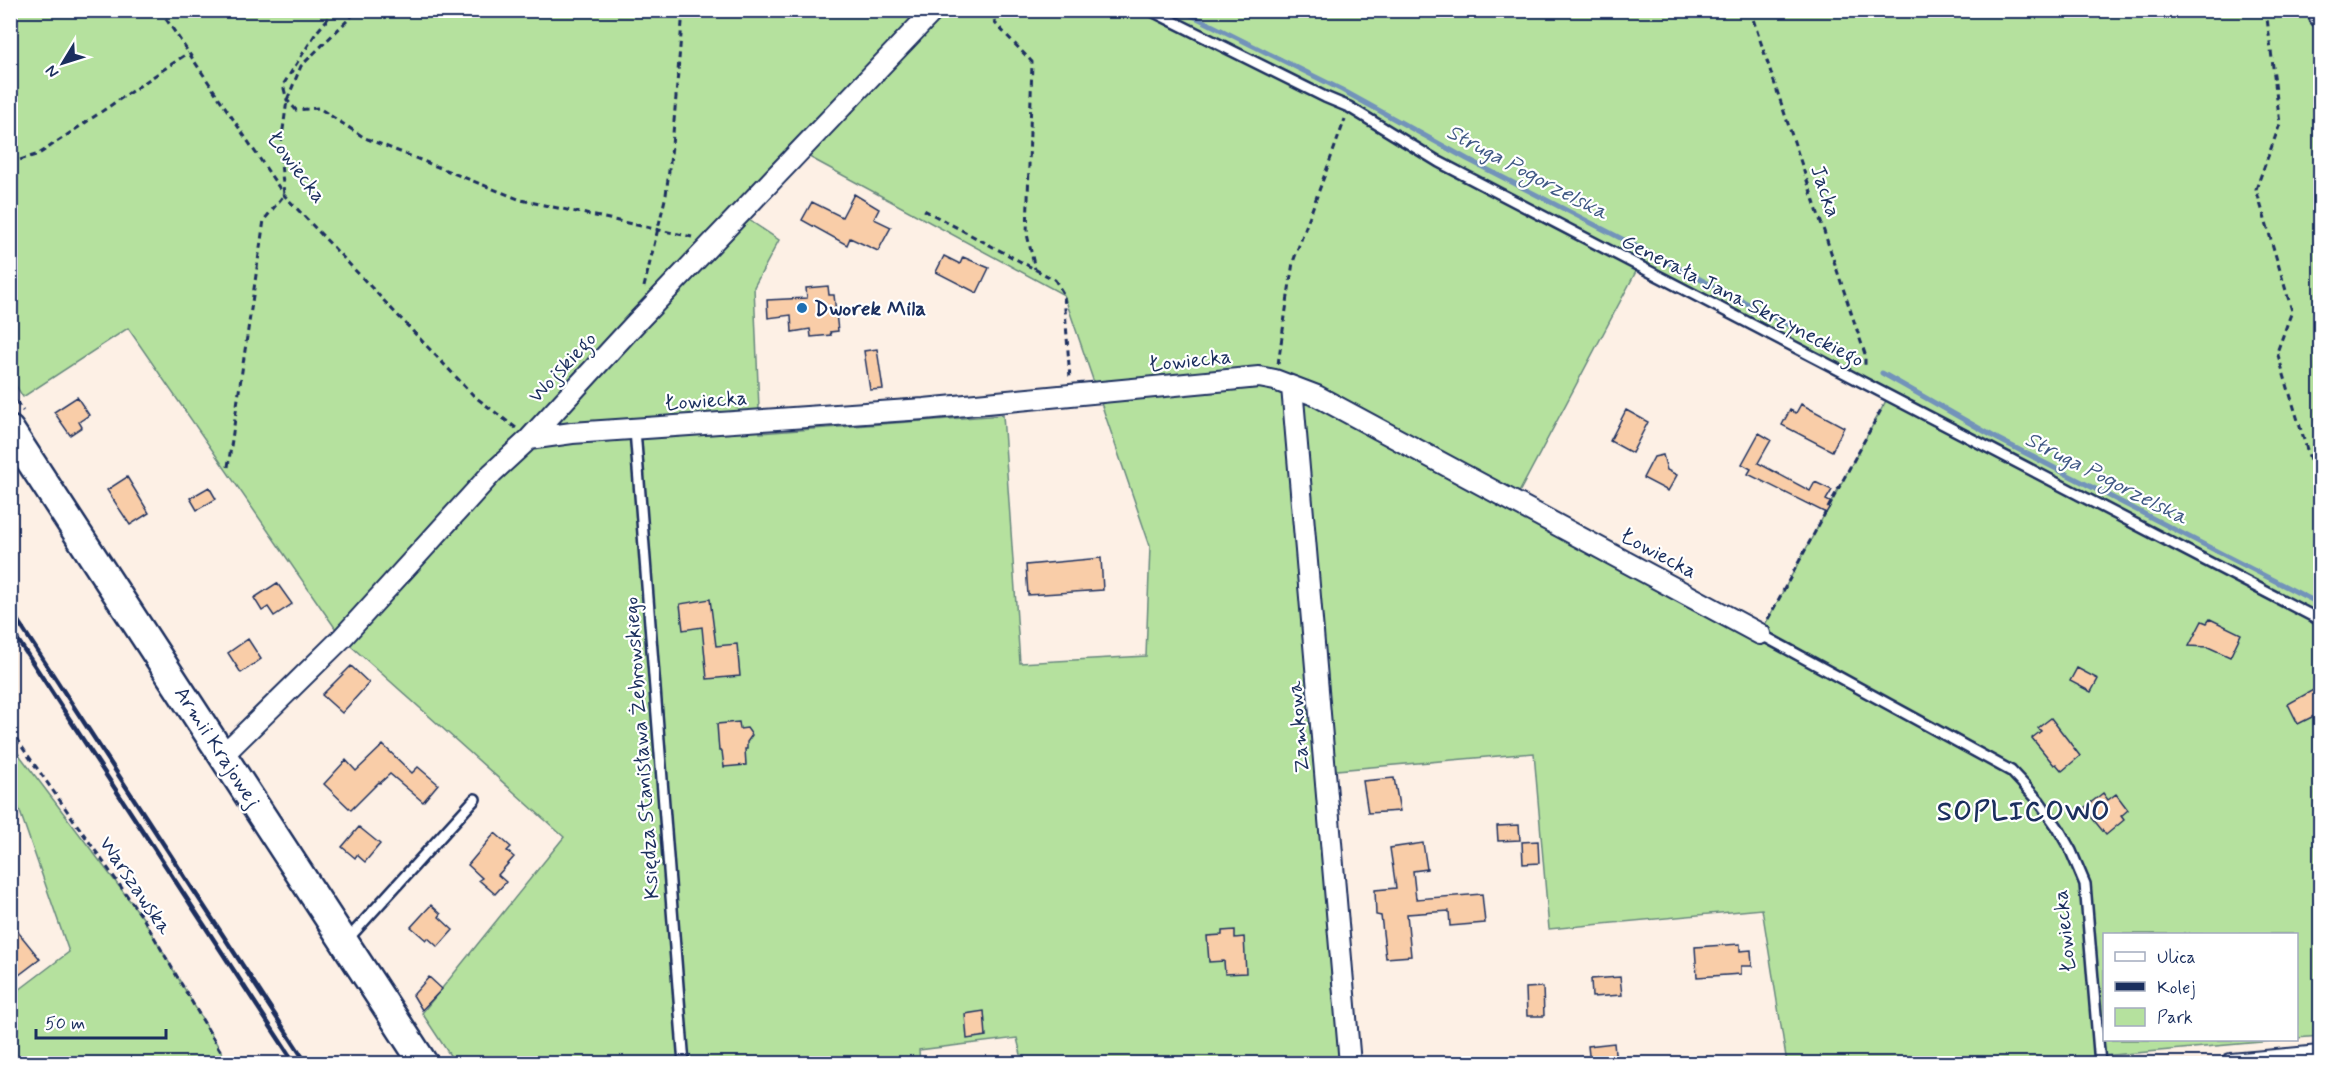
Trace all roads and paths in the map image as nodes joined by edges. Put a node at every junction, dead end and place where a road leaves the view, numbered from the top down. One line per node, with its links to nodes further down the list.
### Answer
1 (160, 10): 12 (path, Łowiecka)
2 (335, 10): 13 (path)
3 (358, 10): 13 (path)
4 (683, 10): 18 (path)
5 (934, 10): 28 (street, Wojskiego)
6 (991, 10): 20 (path)
7 (1150, 10): 14 (lane, Generała Jana Skrzyneckiego)
8 (1750, 10): 23 (path, Jacka)
9 (2266, 10): 30 (path)
10 (2320, 10): 11 (street)
11 (2320, 17)
12 (188, 53): 15 (path); 16 (path, Łowiecka)
13 (287, 100): 16 (path); 18 (path)
14 (1349, 107): 22 (path); 23 (lane, Generała Jana Skrzyneckiego)
15 (10, 163)
16 (284, 195): 28 (path, Łowiecka); 29 (path)
17 (924, 210): 20 (path)
18 (658, 229): 19 (path); 21 (path)
19 (702, 239)
20 (1035, 269): 25 (path)
21 (642, 294)
22 (1284, 383): 25 (street, Łowiecka); 32 (street, Łowiecka); 41 (street, Zamkowa)
23 (1865, 383): 24 (lane, Generała Jana Skrzyneckiego)
24 (1889, 394): 31 (lane, Generała Jana Skrzyneckiego); 32 (path)
25 (1072, 395): 27 (street, Łowiecka)
26 (10, 430): 34 (main road, Armii Krajowej)
27 (635, 430): 28 (street, Łowiecka); 40 (lane, Księdza Stanisława Żebrowskiego)
28 (529, 439): 34 (street, Wojskiego)
29 (228, 467)
30 (2320, 492)
31 (2320, 620)
32 (1760, 634): 42 (lane, Łowiecka)
33 (10, 730): 38 (path, Warszawska)
34 (223, 755): 36 (main road, Armii Krajowej)
35 (475, 799): 36 (lane)
36 (345, 942): 39 (main road, Armii Krajowej)
37 (2320, 1056): 43 (street)
38 (228, 1064)
39 (424, 1064)
40 (684, 1064)
41 (1350, 1064)
42 (2100, 1064)
43 (2231, 1064)

